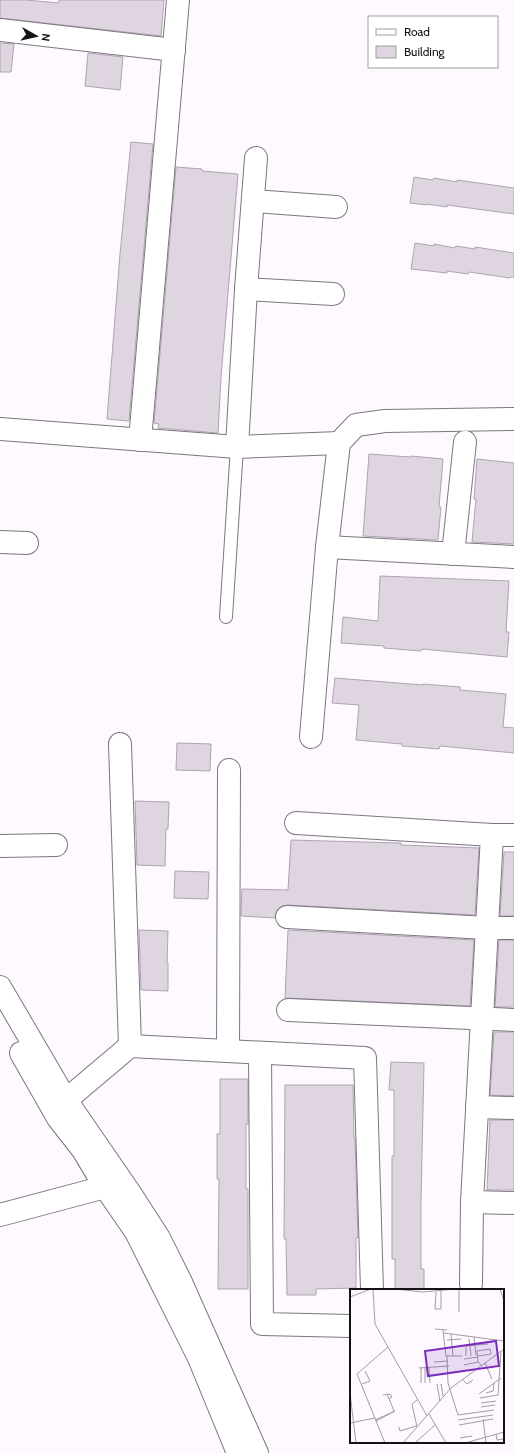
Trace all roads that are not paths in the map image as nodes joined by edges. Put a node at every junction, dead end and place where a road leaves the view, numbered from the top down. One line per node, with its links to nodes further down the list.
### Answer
1 (178, 0): 3 (street)
2 (0, 30): 3 (street)
3 (174, 50): 11 (street)
4 (256, 158): 5 (street)
5 (253, 201): 6 (street); 7 (street)
6 (336, 207)
7 (246, 289): 8 (street); 14 (street)
8 (333, 294)
9 (514, 419): 13 (street)
10 (0, 429): 11 (street)
11 (140, 440): 14 (street)
12 (466, 442): 18 (street)
13 (339, 443): 14 (street); 17 (street)
14 (237, 447): 20 (lane)
15 (0, 542): 16 (street)
16 (27, 543)
17 (327, 547): 18 (street); 21 (street)
18 (453, 554): 19 (street)
19 (514, 557)
20 (226, 617)
21 (311, 737)
22 (120, 744): 37 (street)
23 (229, 770): 38 (street)
24 (296, 823): 25 (street)
25 (492, 835): 26 (street); 30 (street)
26 (514, 835)
27 (56, 845): 28 (street)
28 (0, 846)
29 (287, 917): 30 (street)
30 (487, 928): 31 (street); 35 (street)
31 (514, 928)
32 (0, 987): 40 (street)
33 (288, 1010): 35 (street)
34 (0, 1015): 43 (street)
35 (482, 1019): 36 (street); 41 (street)
36 (514, 1020)
37 (130, 1046): 38 (street); 40 (street)
38 (228, 1051): 39 (street)
39 (260, 1053): 49 (street); 50 (street)
40 (66, 1100): 43 (street)
41 (477, 1106): 42 (street); 45 (street)
42 (514, 1108)
43 (77, 1129): 44 (street); 52 (street)
44 (104, 1187): 47 (street); 51 (street)
45 (472, 1202): 46 (street); 48 (street)
46 (514, 1204)
47 (0, 1214)
48 (471, 1284)
49 (372, 1289)
50 (350, 1326)
51 (238, 1453)
52 (257, 1453)

